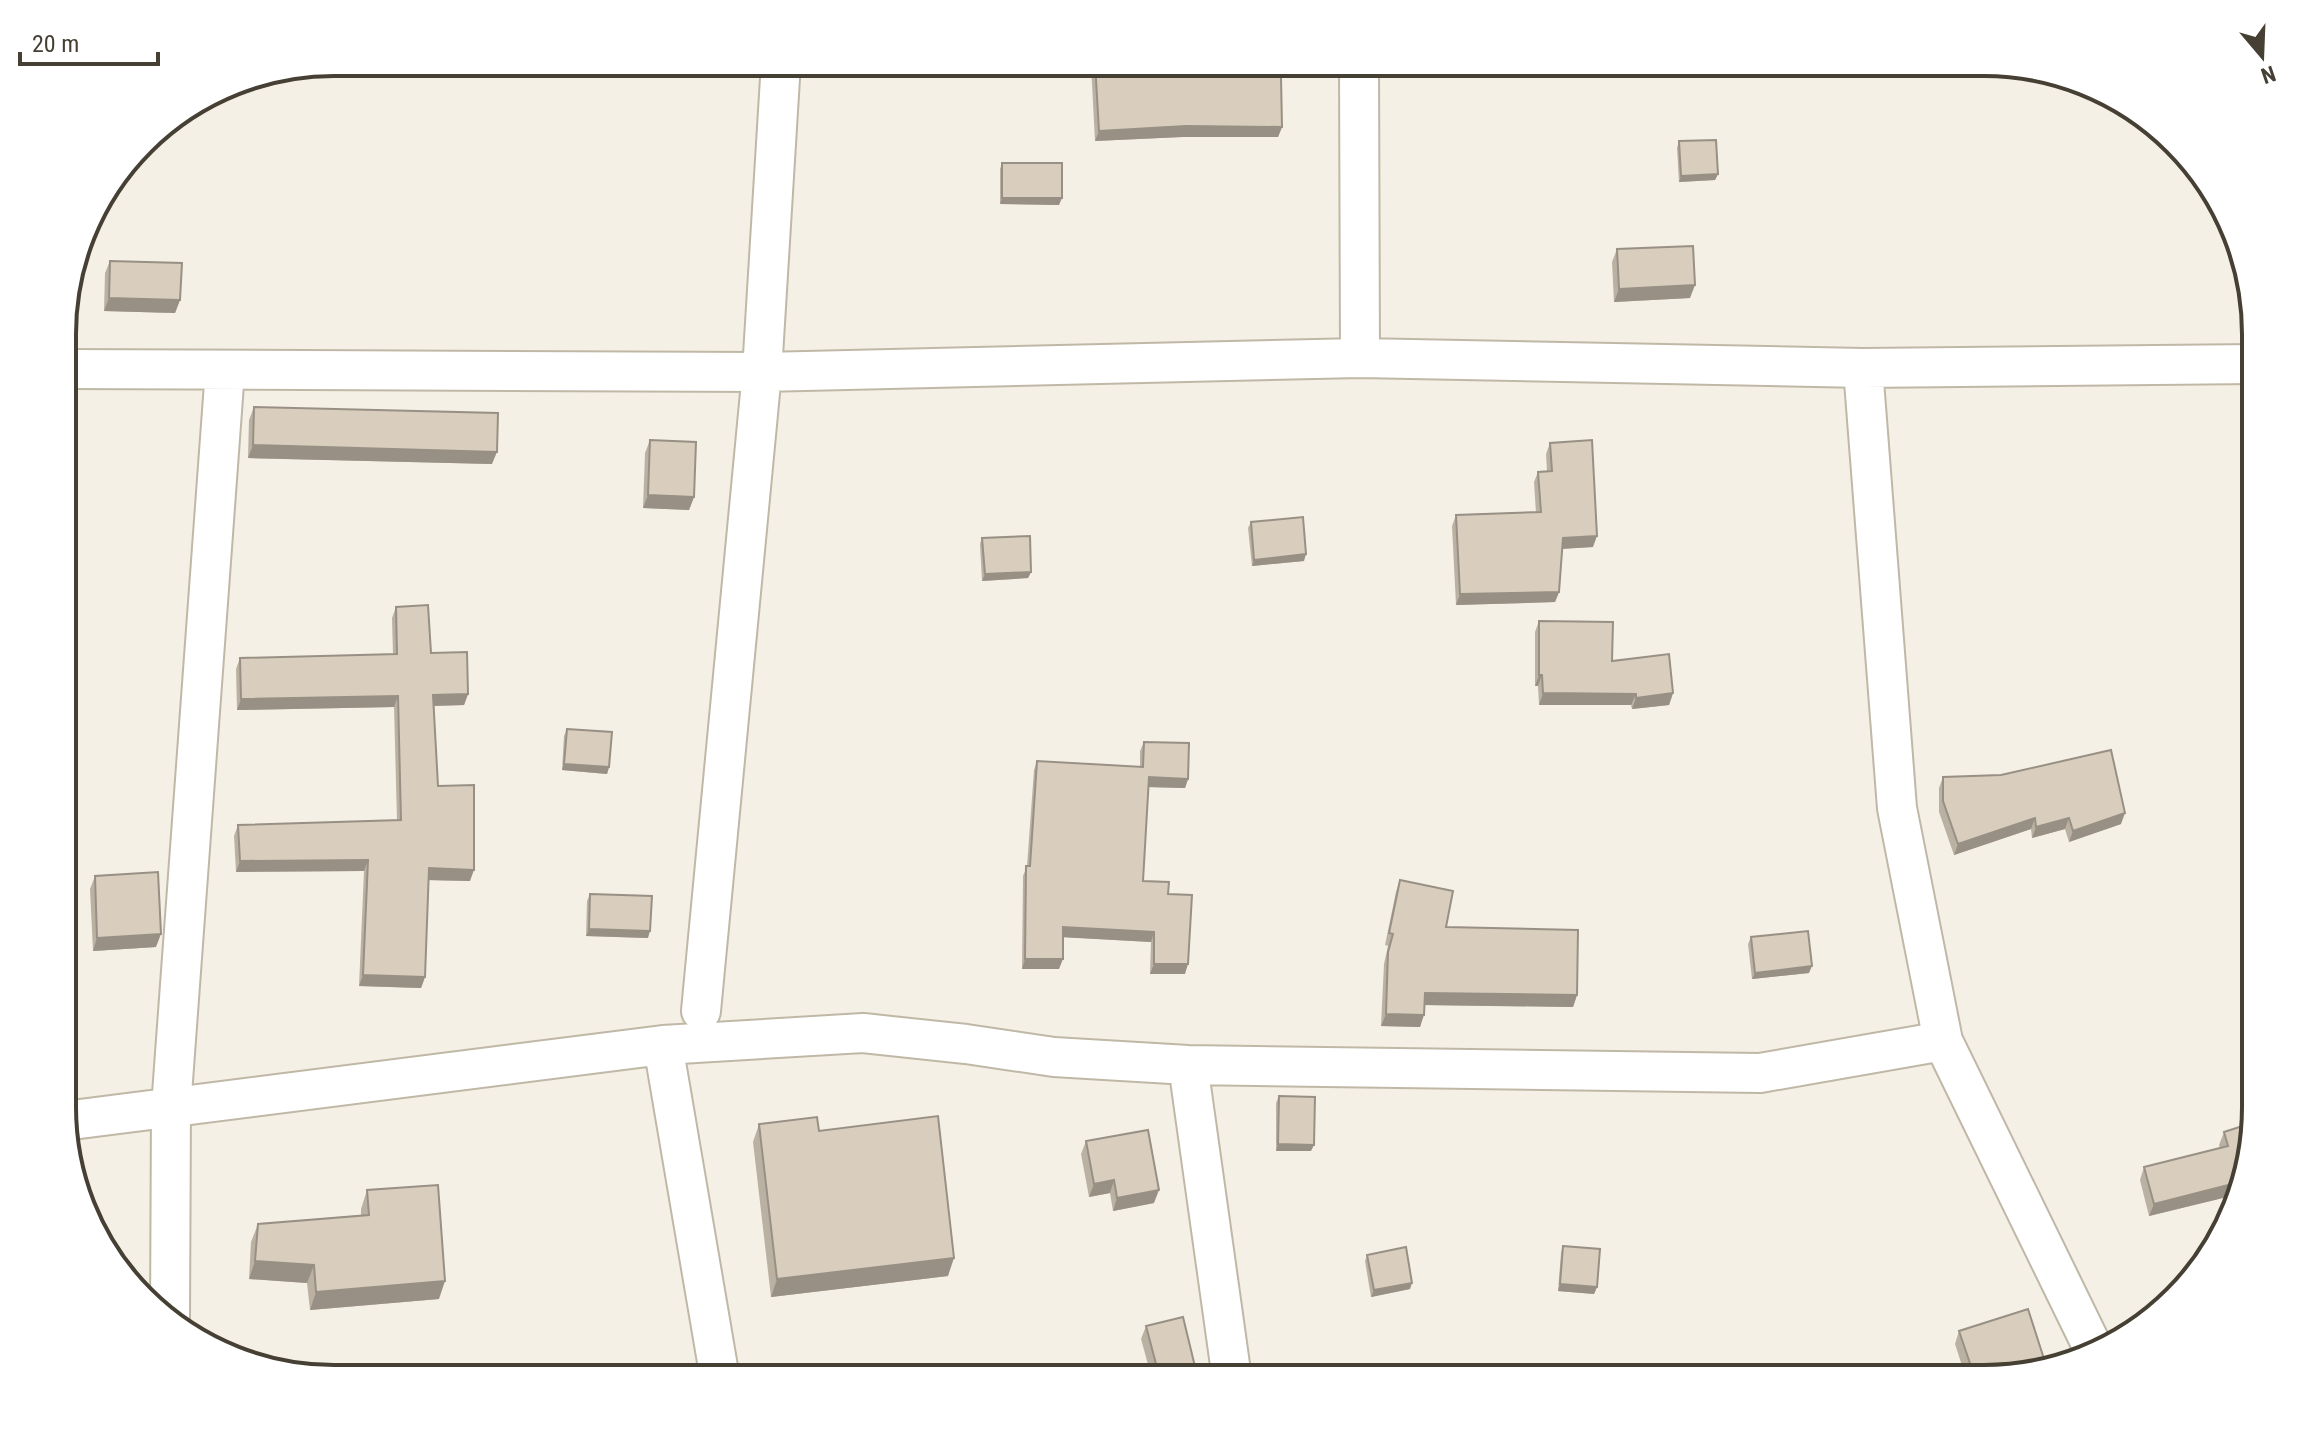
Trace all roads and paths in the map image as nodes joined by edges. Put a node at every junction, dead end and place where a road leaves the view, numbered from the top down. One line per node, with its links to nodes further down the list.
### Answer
1 (780, 76): 8 (street)
2 (1359, 76): 3 (street)
3 (1360, 358): 5 (street); 8 (street)
4 (2241, 364): 5 (street)
5 (1863, 368): 10 (street)
6 (76, 369): 7 (street)
7 (225, 370): 8 (street); 13 (street)
8 (762, 372): 9 (street)
9 (701, 1011)
10 (1943, 1041): 12 (street); 16 (street)
11 (663, 1045): 12 (street); 13 (street); 18 (street)
12 (1188, 1065): 17 (street)
13 (171, 1108): 14 (street); 15 (street)
14 (77, 1119)
15 (170, 1306)
16 (2090, 1341)
17 (1230, 1364)
18 (718, 1365)

